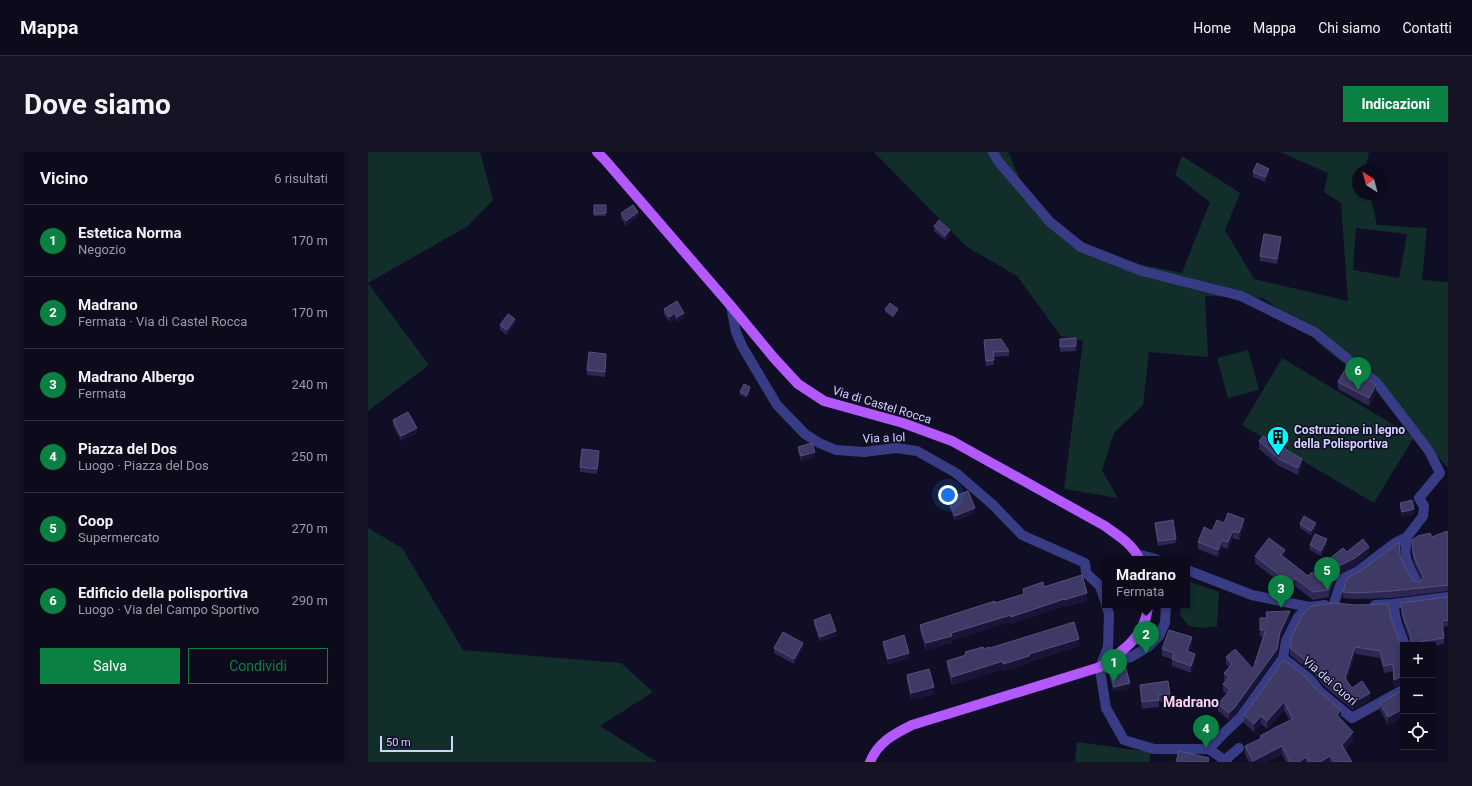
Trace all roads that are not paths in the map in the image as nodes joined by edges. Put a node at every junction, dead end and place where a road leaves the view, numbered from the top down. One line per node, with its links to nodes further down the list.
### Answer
1 (597, 152): 3 (main road, Via di Castel Rocca)
2 (993, 152): 4 (street)
3 (731, 306): 5 (main road, Via di Castel Rocca); 8 (street, Via a Iol)
4 (1407, 537): 7 (street); 12 (street)
5 (1138, 556)
6 (1190, 571): 12 (street)
7 (1417, 582)
8 (1102, 592)
9 (1448, 597): 10 (street)
10 (1394, 604): 11 (street); 16 (street)
11 (1363, 606)
12 (1309, 607): 17 (street)
13 (1107, 608): 18 (street)
14 (1148, 608): 18 (main road)
15 (1166, 608): 18 (street)
16 (1404, 642)
17 (1283, 658): 19 (street, Via dei Cuori); 21 (street)
18 (1104, 665): 21 (street); 23 (main road)
19 (1400, 692)
20 (1239, 748): 22 (street)
21 (1209, 749): 22 (street)
22 (1226, 761)
23 (870, 762)

